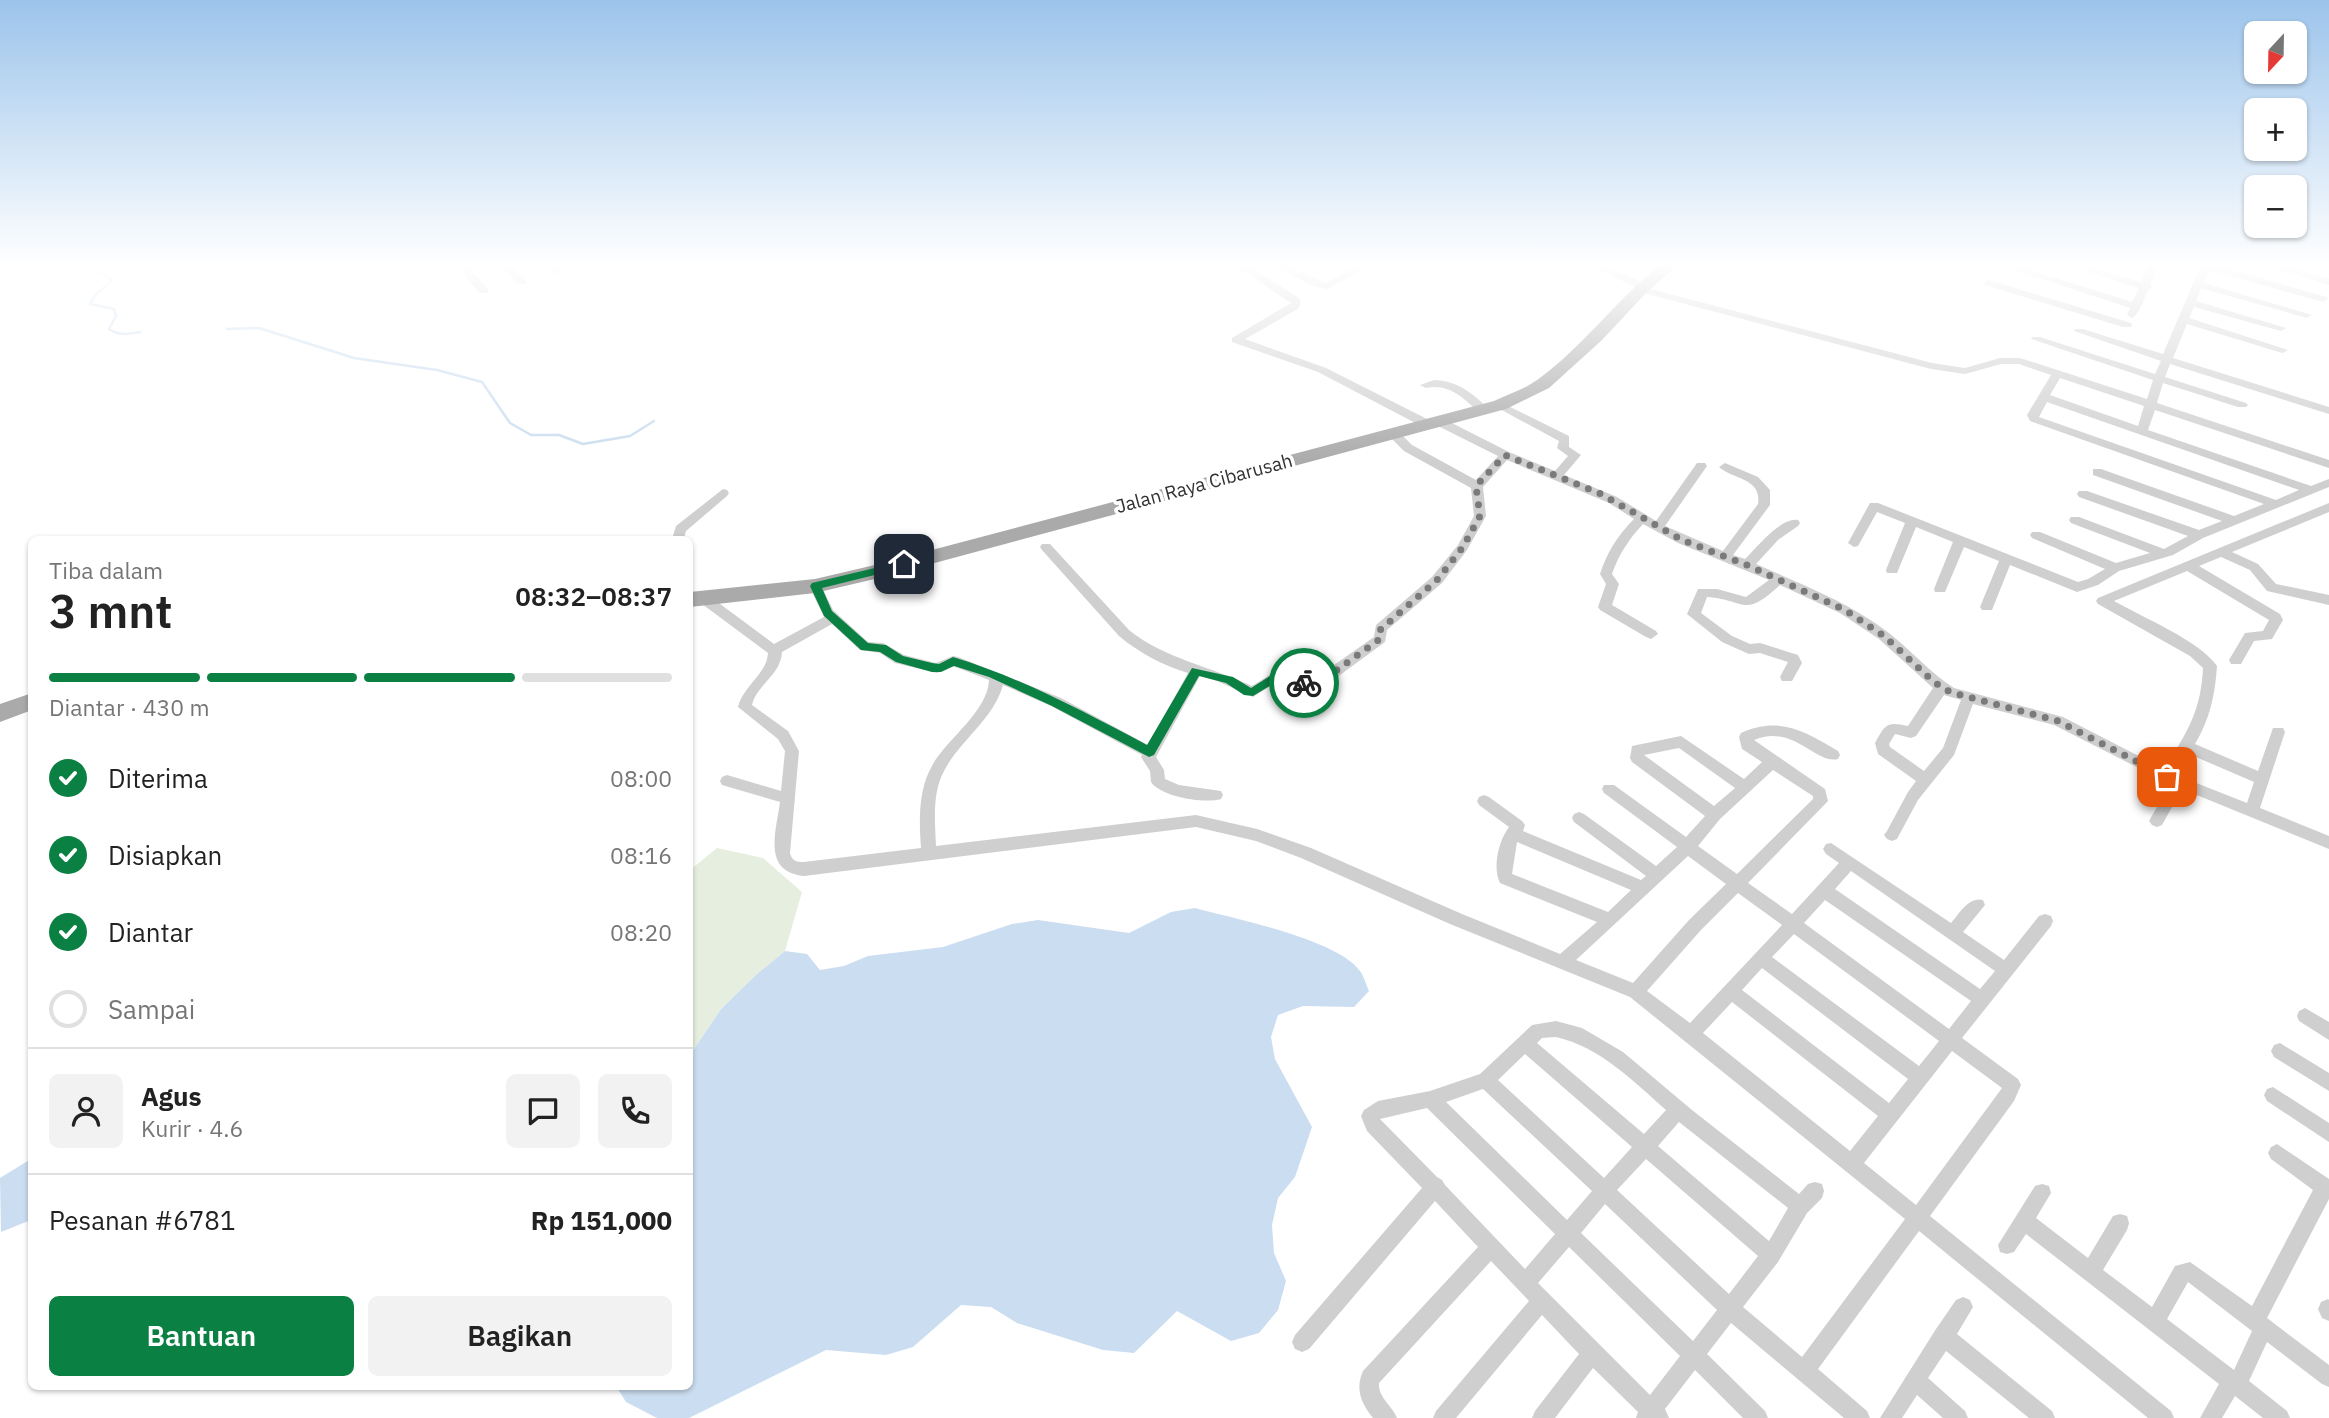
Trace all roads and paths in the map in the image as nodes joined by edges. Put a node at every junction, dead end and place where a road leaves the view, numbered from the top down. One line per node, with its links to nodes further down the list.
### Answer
1 (1252, 331): 20 (street)
2 (1600, 331): 18 (main road, Jalan Raya Cibarusah)
3 (1802, 331): 12 (street)
4 (2079, 331): 9 (street)
5 (2124, 331): 9 (street)
6 (2178, 331): 11 (street)
7 (2222, 331): 10 (street)
8 (2036, 339): 13 (street)
9 (2119, 343): 11 (street)
10 (2283, 349)
11 (2166, 359): 13 (street); 19 (street)
12 (2057, 373): 15 (street); 16 (street)
13 (2159, 378): 16 (street); 17 (street)
14 (1426, 384): 18 (street)
15 (2043, 397): 21 (street); 34 (street)
16 (2150, 403): 21 (street); 24 (street)
17 (2242, 405)
18 (1491, 407): 20 (main road, Jalan Raya Cibarusah); 28 (street)
19 (2329, 411)
20 (1435, 423): 22 (main road, Jalan Raya Cibarusah); 23 (street)
21 (2142, 432): 31 (street)
22 (1395, 435): 30 (street); 57 (main road, Jalan Raya Cibarusah)
23 (1505, 455): 28 (street); 30 (street)
24 (2329, 464)
25 (1701, 466): 41 (street)
26 (1725, 467): 50 (street)
27 (2097, 472): 39 (street)
28 (1557, 476): 36 (street)
29 (2329, 483): 31 (street)
30 (1476, 486): 66 (street)
31 (2310, 490): 34 (street)
32 (723, 492): 44 (street)
33 (2083, 494): 43 (street)
34 (2276, 504): 39 (street)
35 (2329, 507): 49 (street)
36 (1642, 518): 41 (street); 63 (street)
37 (2075, 520): 48 (street)
38 (1912, 521): 45 (street); 46 (street); 55 (street)
39 (2234, 521): 43 (street)
40 (1794, 523): 52 (street)
41 (1657, 527): 50 (street)
42 (2036, 535): 54 (street)
43 (2199, 535): 48 (street)
44 (679, 536)
45 (1960, 541): 51 (street); 58 (street)
46 (1854, 543)
47 (1046, 547): 66 (street)
48 (2161, 552): 54 (street)
49 (2223, 553): 53 (street); 60 (street)
50 (1725, 557): 52 (street)
51 (2006, 559): 54 (street); 61 (street)
52 (1747, 565): 56 (street)
53 (2189, 566): 65 (street); 74 (street)
54 (2115, 568)
55 (1892, 570)
56 (1779, 579): 68 (street); 69 (street)
57 (816, 586): 59 (main road, Jalan Raya Cibarusah); 62 (street)
58 (1940, 589)
59 (696, 599): 64 (street)
60 (2329, 600)
61 (1987, 607)
62 (832, 618): 64 (street); 67 (street)
63 (1651, 634)
64 (774, 650): 85 (street)
65 (2236, 660)
66 (1196, 671): 75 (street)
67 (996, 677): 75 (street); 96 (street)
68 (1787, 677)
69 (1941, 688): 70 (street); 81 (street)
70 (1968, 699): 78 (street); 81 (street)
71 (28, 702): 72 (main road)
72 (0, 713)
73 (2278, 732): 79 (street)
74 (2186, 746): 78 (street); 79 (street)
75 (1149, 752): 84 (street)
76 (1833, 755): 77 (street)
77 (1772, 762): 82 (street); 99 (street)
78 (2173, 779): 87 (street); 90 (street)
79 (2261, 779): 87 (street)
80 (727, 781): 85 (street)
81 (1927, 781): 92 (street)
82 (1745, 787): 88 (street); 88 (street)
83 (1609, 789): 94 (street)
84 (1216, 795)
85 (789, 799): 96 (street)
86 (1484, 801): 91 (street)
87 (2252, 812): 93 (street)
88 (1715, 814): 94 (street)
89 (1579, 818): 98 (street)
90 (2157, 821)
91 (1514, 835): 100 (street); 103 (street)
92 (1892, 835)
93 (2329, 843)
94 (1687, 847): 98 (street); 99 (street)
95 (1831, 849): 97 (street)
96 (929, 855): 108 (street)
97 (1850, 862): 101 (street); 106 (street)
98 (1656, 876): 100 (street)
99 (1737, 884): 105 (street); 111 (street)
100 (1643, 888): 103 (street)
101 (1824, 890): 105 (street); 112 (street)
102 (1977, 905): 106 (street)
103 (1610, 920): 108 (street)
104 (2045, 921): 109 (street)
105 (1793, 923): 107 (street); 116 (street)
106 (1952, 933): 109 (street)
107 (1761, 958): 110 (street); 119 (street)
108 (1562, 962): 111 (street)
109 (2006, 971): 112 (street)
110 (1731, 991): 115 (street); 125 (street)
111 (1636, 992): 115 (street)
112 (1982, 1000): 116 (street)
113 (2305, 1016): 114 (street)
114 (2329, 1032)
115 (1691, 1034): 129 (street)
116 (1952, 1040): 119 (street); 136 (street)
117 (1524, 1042): 120 (street); 124 (street); 127 (street)
118 (2280, 1051): 121 (street)
119 (1922, 1078): 125 (street)
120 (1486, 1080): 123 (street); 132 (street)
121 (2329, 1083)
122 (2273, 1095): 126 (street)
123 (1430, 1099): 130 (street); 139 (street)
124 (1678, 1110): 127 (street); 135 (street)
125 (1891, 1115): 129 (street)
126 (2329, 1133)
127 (1644, 1147): 132 (street); 142 (street)
128 (2277, 1153): 131 (street)
129 (1851, 1164): 136 (street)
130 (1436, 1186): 141 (street); 151 (street)
131 (2327, 1188): 149 (street)
132 (1604, 1191): 139 (street); 147 (street)
133 (1815, 1191): 135 (street)
134 (2042, 1193): 137 (street)
135 (1800, 1206): 142 (street)
136 (1917, 1219): 154 (street); 167 (street)
137 (2023, 1220): 140 (street); 143 (street)
138 (2120, 1223): 143 (street)
139 (1568, 1235): 144 (street); 153 (street)
140 (2007, 1245)
141 (1490, 1248): 144 (street); 159 (street)
142 (1771, 1255): 147 (street)
143 (2091, 1272): 148 (street)
144 (1526, 1283): 145 (street)
145 (1543, 1299): 152 (street); 160 (street)
146 (1963, 1307): 150 (street)
147 (1730, 1309): 153 (street); 154 (street)
148 (2155, 1321): 149 (street); 157 (street)
149 (2259, 1324): 155 (street); 157 (street)
150 (1943, 1336): 156 (street); 166 (street)
151 (1302, 1342)
152 (1591, 1355): 158 (street); 161 (street)
153 (1692, 1356): 158 (street); 162 (street)
154 (1805, 1370): 163 (street)
155 (2329, 1377)
156 (1915, 1380): 164 (street); 165 (street)
157 (2235, 1383): 168 (street); 169 (street)
158 (1652, 1416)
159 (1387, 1418)
160 (1443, 1418)
161 (1542, 1418)
162 (1758, 1418)
163 (1860, 1418)
164 (1890, 1418)
165 (1958, 1418)
166 (2045, 1418)
167 (2164, 1418)
168 (2210, 1418)
169 (2280, 1418)

